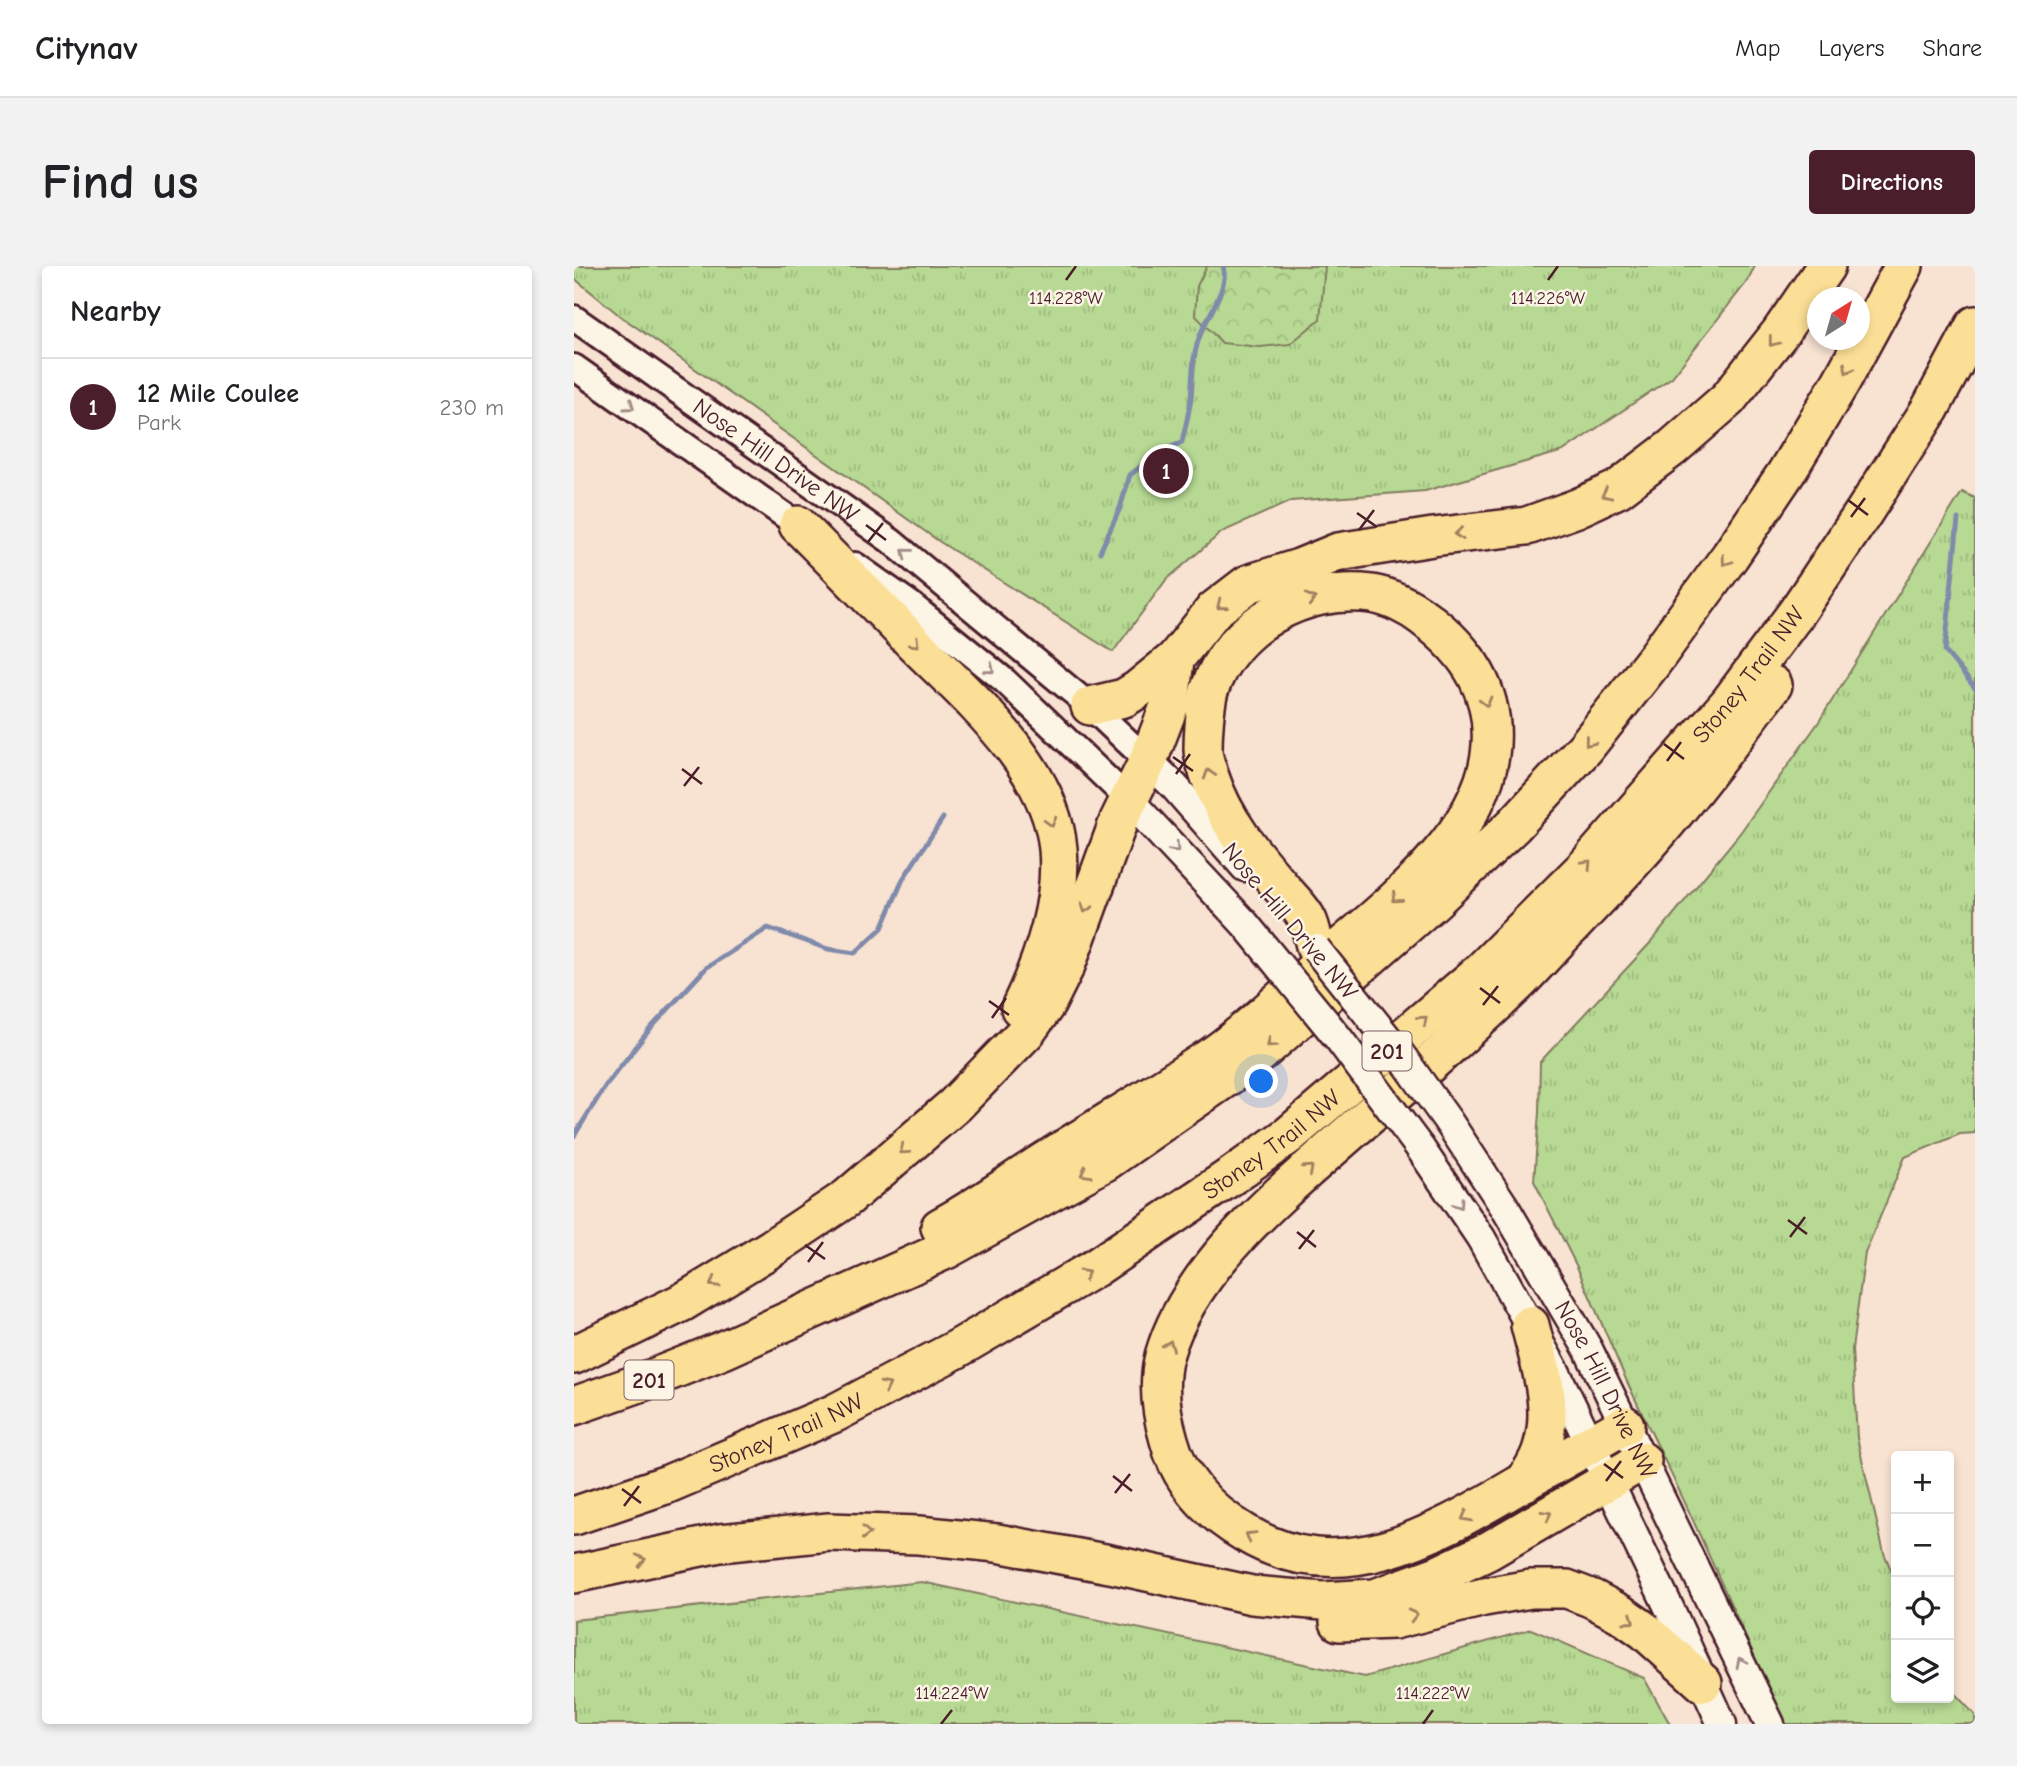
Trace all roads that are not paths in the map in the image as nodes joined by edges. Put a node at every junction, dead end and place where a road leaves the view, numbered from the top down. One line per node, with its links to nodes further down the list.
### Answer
1 (1826, 266): 8 (highway, one-way to 8)
2 (1904, 266): 16 (highway, 201, one-way to 16)
3 (574, 318): 9 (street, Nose Hill Drive NW, one-way to 3)
4 (1975, 325): 6 (highway, Stoney Trail NW / 201)
5 (574, 367): 7 (street, Nose Hill Drive NW, one-way to 7)
6 (1930, 410): 23 (highway, one-way to 6); 24 (highway, Stoney Trail NW / 201, one-way to 6)
7 (798, 525): 11 (street, Nose Hill Drive NW, one-way to 11); 14 (highway, one-way to 14)
8 (1175, 659): 9 (highway); 10 (highway)
9 (1090, 706): 10 (street, Nose Hill Drive NW)
10 (1148, 761): 11 (highway); 12 (main road, Nose Hill Drive NW)
11 (1128, 799): 14 (highway, one-way to 14); 15 (main road, Nose Hill Drive NW, one-way to 15, bridge)
12 (1280, 896): 13 (highway); 16 (highway, one-way to 16)
13 (1316, 949): 19 (main road, Nose Hill Drive NW, bridge)
14 (956, 1105): 17 (highway, one-way to 17)
15 (1530, 1325): 20 (main road, Nose Hill Drive NW); 23 (highway)
16 (723, 1350): 18 (highway, 201)
17 (574, 1355)
18 (574, 1406)
19 (1625, 1425): 20 (highway); 21 (main road, Nose Hill Drive NW)
20 (1591, 1444): 22 (main road, Nose Hill Drive NW); 23 (highway)
21 (1642, 1461): 22 (highway); 29 (main road, Nose Hill Drive NW, one-way to 21)
22 (1608, 1481): 25 (highway, one-way to 22); 27 (main road, Nose Hill Drive NW)
23 (1525, 1482)
24 (574, 1516)
25 (1110, 1564): 26 (highway, one-way to 25); 27 (highway, one-way to 27)
26 (574, 1574)
27 (1703, 1683): 28 (main road, Nose Hill Drive NW)
28 (1722, 1724)
29 (1770, 1724)

